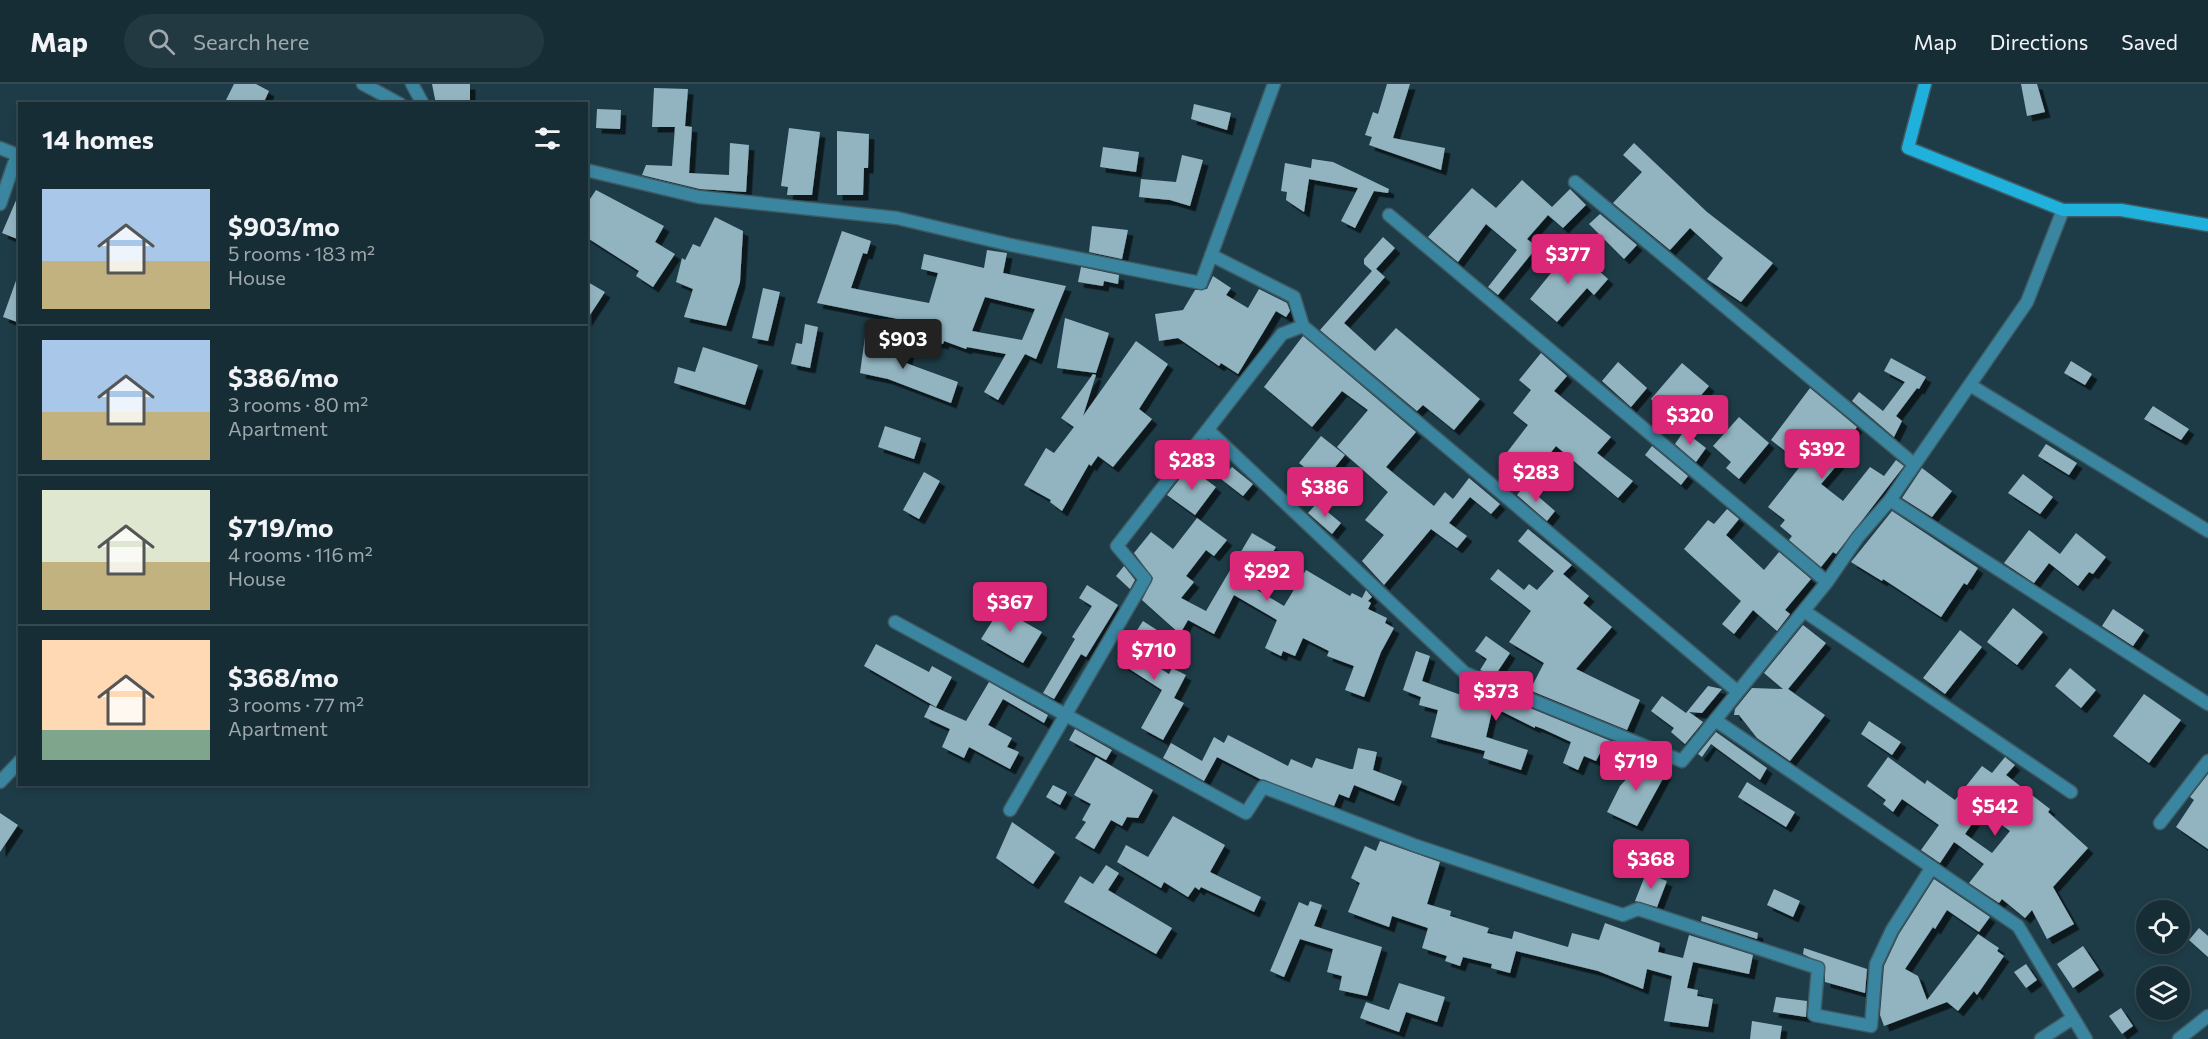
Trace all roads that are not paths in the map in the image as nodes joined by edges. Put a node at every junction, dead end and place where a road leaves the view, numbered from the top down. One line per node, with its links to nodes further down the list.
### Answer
1 (363, 84): 5 (street)
2 (412, 84): 6 (street)
3 (1274, 84): 15 (street)
4 (1925, 84): 12 (street)
5 (396, 102)
6 (422, 102)
7 (0, 148): 8 (street)
8 (18, 156): 11 (street)
9 (588, 170): 15 (street)
10 (1575, 183): 19 (street)
11 (0, 204)
12 (2063, 210): 14 (street); 17 (street)
13 (1389, 215): 22 (street)
14 (2208, 225)
15 (1211, 255): 16 (street)
16 (1302, 326): 18 (street); 25 (street)
17 (1970, 385): 19 (street); 21 (street)
18 (1208, 430): 27 (street); 28 (street)
19 (1914, 464): 20 (street)
20 (1890, 500): 22 (street); 26 (street)
21 (2208, 531)
22 (1827, 582): 23 (street)
23 (1804, 611): 25 (street); 32 (street)
24 (895, 622): 27 (street)
25 (1738, 692): 28 (street)
26 (2208, 704)
27 (1065, 715): 33 (street); 35 (street)
28 (1715, 720): 35 (street)
29 (2208, 761): 34 (street)
30 (18, 763): 31 (street)
31 (0, 782)
32 (2071, 792)
33 (1010, 810)
34 (2160, 823)
35 (1932, 867): 37 (street)
36 (2208, 1016): 40 (street)
37 (2073, 1018): 38 (street); 39 (street)
38 (2041, 1039)
39 (2086, 1039)
40 (2179, 1039)

